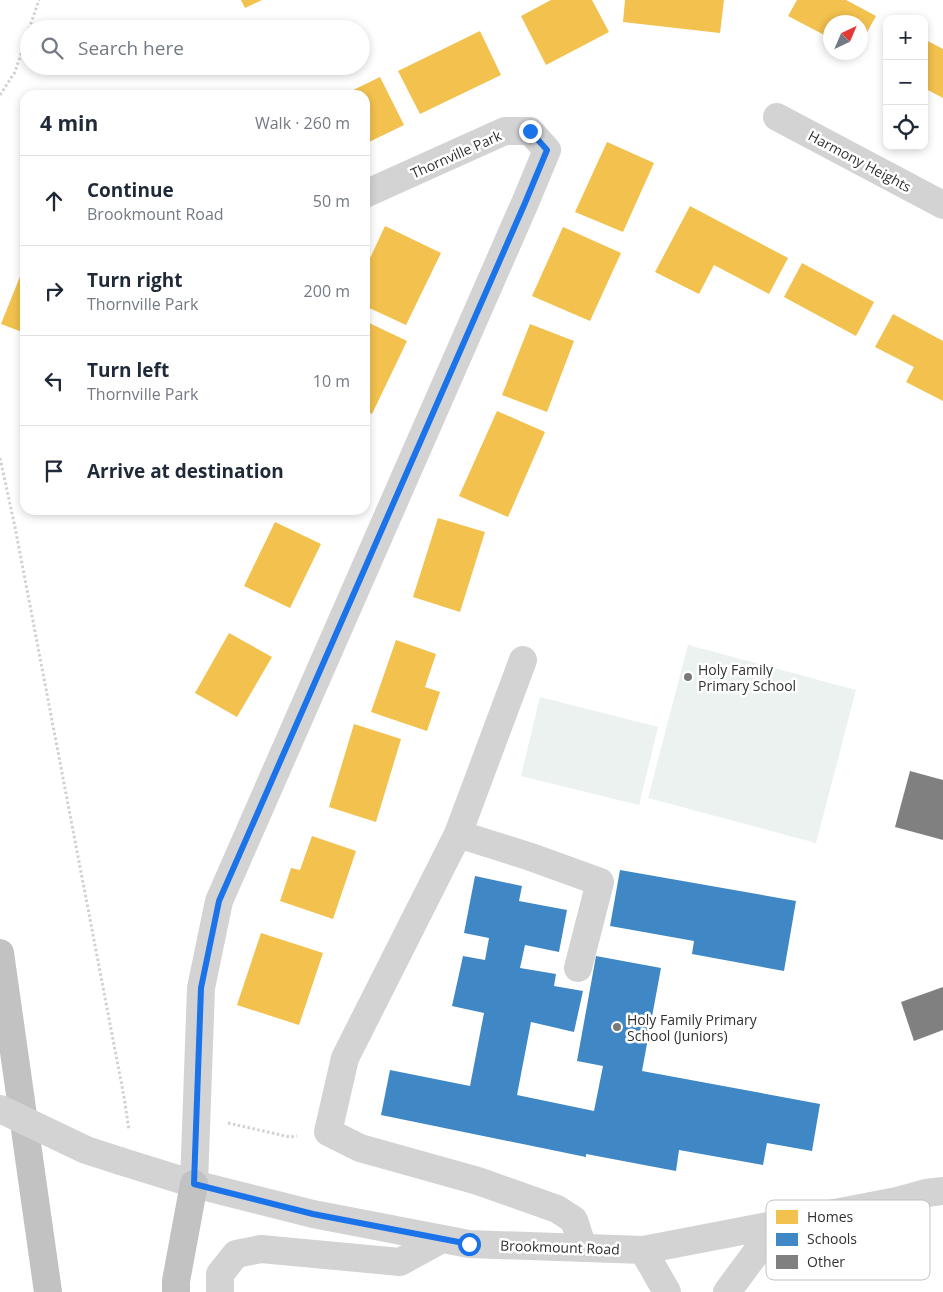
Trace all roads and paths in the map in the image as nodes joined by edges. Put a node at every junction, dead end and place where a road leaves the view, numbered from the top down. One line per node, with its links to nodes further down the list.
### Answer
1 (39, 0): 2 (path)
2 (32, 20)
3 (20, 57): 4 (path)
4 (0, 95)
5 (777, 117): 7 (street, Harmony Heights)
6 (370, 192): 17 (street, Thornville Park)
7 (943, 205)
8 (0, 458): 16 (path)
9 (523, 660): 10 (street)
10 (458, 834): 12 (street); 15 (street)
11 (0, 953): 25 (highway)
12 (578, 968)
13 (0, 1110): 16 (street, Brookmount Road, bridge)
14 (256, 1131): 15 (path)
15 (328, 1132): 23 (street)
16 (128, 1163): 17 (street, Brookmount Road)
17 (194, 1184): 21 (street, Brookmount Road); 26 (highway)
18 (943, 1191): 19 (street, Brookmount Road)
19 (901, 1200)
20 (766, 1225): 24 (street, Brookmount Road)
21 (442, 1239): 23 (street, Brookmount Road); 27 (street)
22 (766, 1239): 29 (street)
23 (583, 1248): 24 (street, Brookmount Road)
24 (643, 1250): 28 (street)
25 (48, 1292)
26 (176, 1292)
27 (220, 1292)
28 (667, 1292)
29 (727, 1292)

